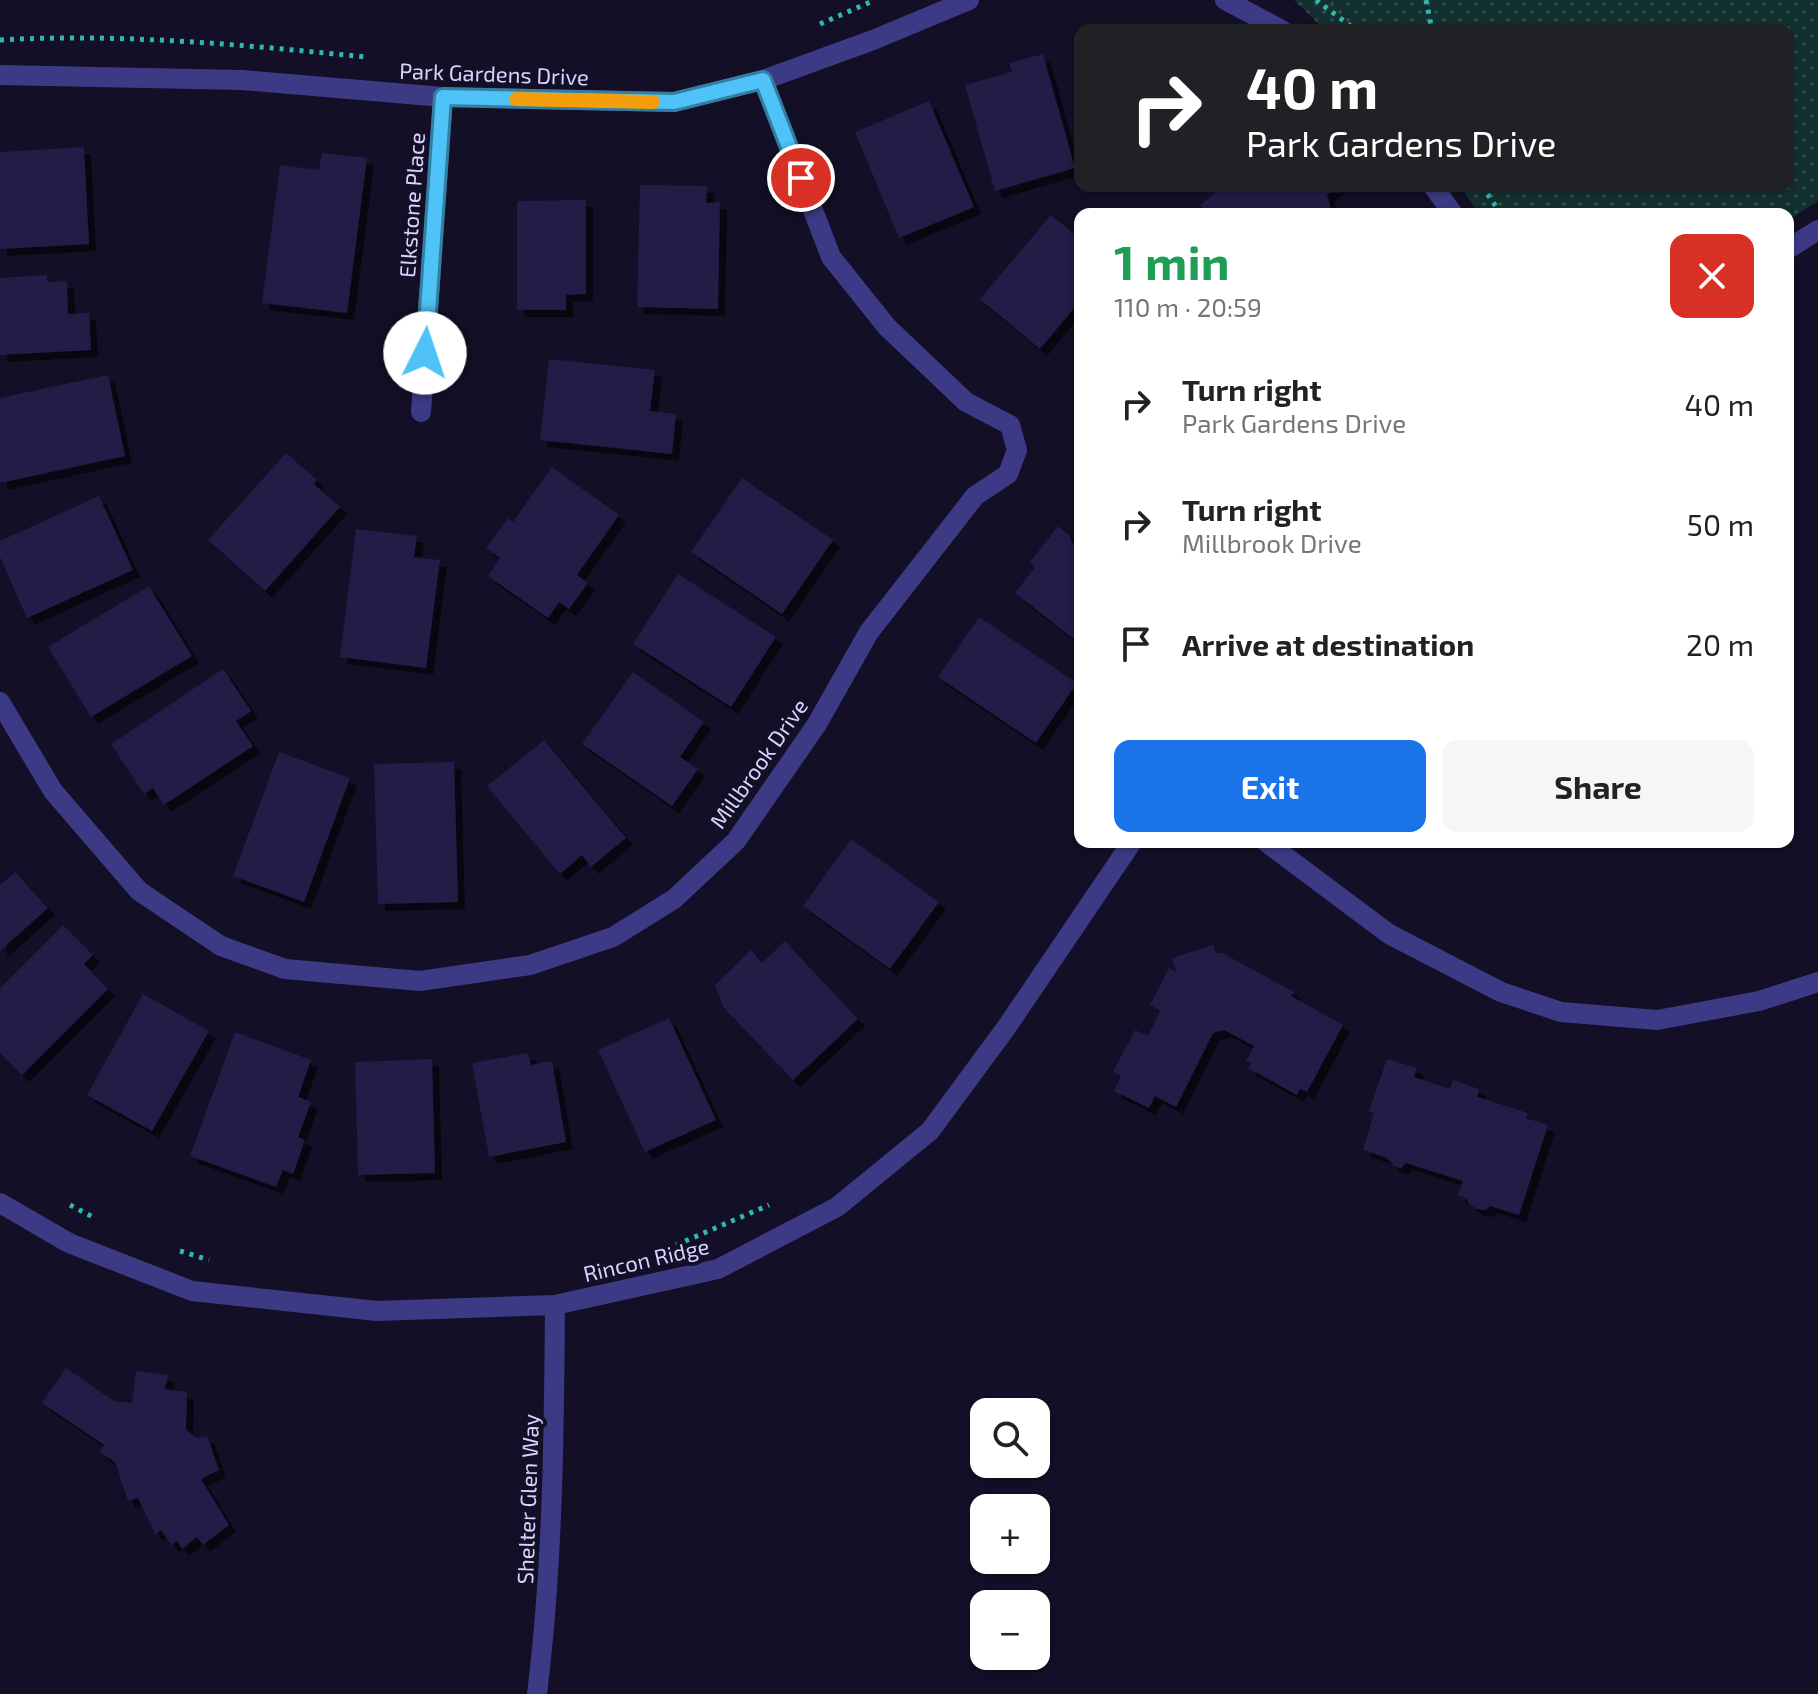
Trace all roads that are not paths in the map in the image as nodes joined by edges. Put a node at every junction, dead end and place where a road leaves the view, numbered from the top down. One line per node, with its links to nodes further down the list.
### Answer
1 (969, 0): 5 (street, Park Gardens Drive)
2 (1225, 0): 3 (street)
3 (1271, 24)
4 (0, 75): 6 (street, Park Gardens Drive)
5 (763, 80): 6 (street, Park Gardens Drive); 10 (street, Millbrook Drive)
6 (443, 97): 9 (street, Elkstone Place)
7 (1818, 230): 8 (street)
8 (1794, 245)
9 (421, 412)
10 (0, 702)
11 (1128, 848): 15 (street, Rincon Ridge)
12 (1274, 848): 13 (street)
13 (1818, 982)
14 (0, 1203): 15 (street, Rincon Ridge)
15 (555, 1305): 16 (street, Shelter Glen Way)
16 (537, 1694)

